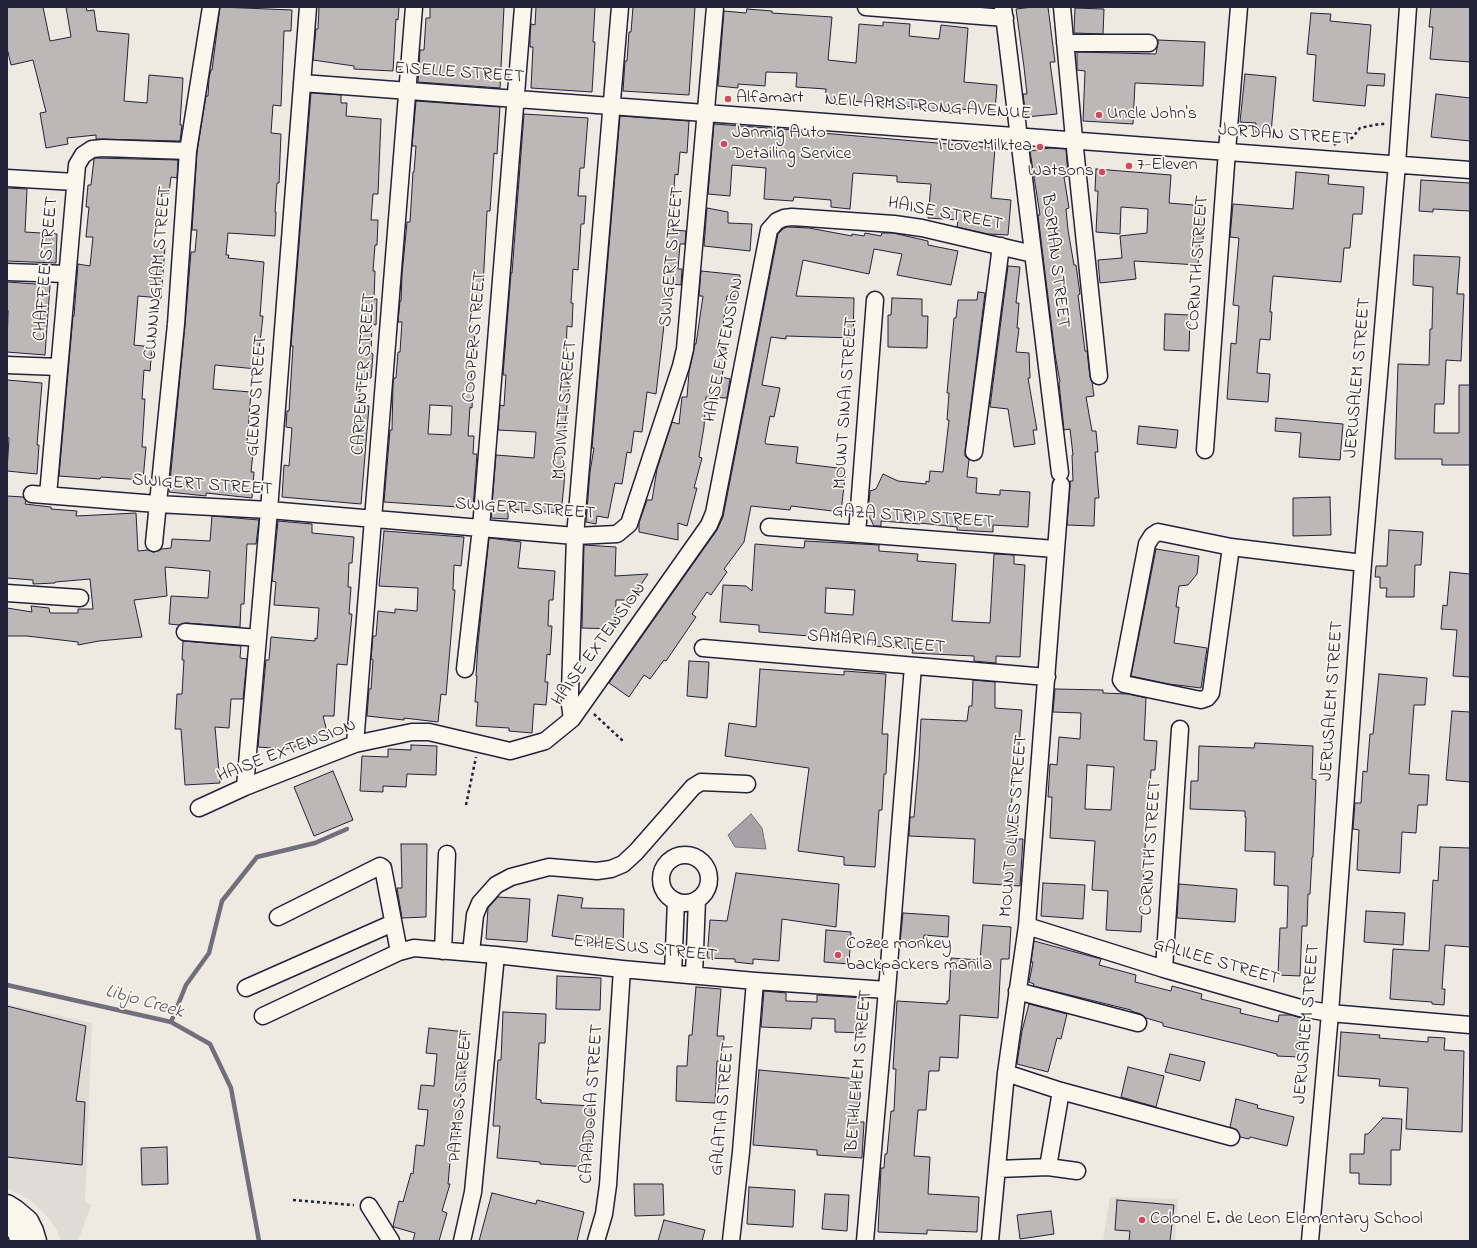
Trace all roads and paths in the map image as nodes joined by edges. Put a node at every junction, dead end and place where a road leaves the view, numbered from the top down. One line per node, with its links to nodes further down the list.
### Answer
1 (212, 7): 22 (street, CUNNINGHAM STREET)
2 (308, 7): 14 (street, GLENN STREET)
3 (414, 7): 15 (street, CARPENTER STREET)
4 (523, 7): 16 (street, COOPER STREET)
5 (620, 7): 17 (street)
6 (715, 7): 18 (street, SWIGERT STREET)
7 (866, 7): 11 (street)
8 (1062, 7): 12 (street)
9 (1240, 7): 23 (street, CORINTH STREET)
10 (1408, 7): 19 (street, JERUSALEM STREET)
11 (1004, 13): 20 (street, BORMAN STREET)
12 (1065, 43): 13 (street); 21 (street)
13 (1149, 43)
14 (302, 83): 15 (street, EISELLE STREET); 44 (street, GLENN STREET)
15 (408, 90): 16 (street, EISELLE STREET); 45 (street, CARPENTER STREET)
16 (516, 98): 17 (street, EISELLE STREET); 47 (street, COOPER STREET)
17 (613, 105): 18 (street, NEIL ARMSTRONG AVENUE); 49 (street, MCDIVITT STREET)
18 (705, 112): 20 (street, NEIL ARMSTRONG AVENUE); 49 (street, SWIGERT STREET)
19 (1400, 125): 24 (path); 25 (street, JERUSALEM STREET)
20 (1019, 135): 21 (street, NEIL ARMSTRONG AVENUE); 31 (street, BORMAN STREET)
21 (1074, 139): 23 (street, JORDAN STREET); 37 (street)
22 (188, 151): 28 (street, CHAFFEE STREET); 43 (street, CUNNINGHAM STREET)
23 (1227, 152): 24 (street, JORDAN STREET); 38 (street, CORINTH STREET)
24 (1321, 158): 25 (street, JORDAN STREET)
25 (1397, 164): 26 (street, JORDAN STREET); 53 (street, JERUSALEM STREET)
26 (1470, 170)
27 (7, 178): 28 (street)
28 (75, 182): 33 (street, CHAFFEE STREET)
29 (777, 221): 30 (street, HAISE STREET); 62 (street, HAISE EXTENSION)
30 (1001, 246): 31 (street, HAISE STREET); 39 (street)
31 (1033, 254): 40 (street, BORMAN STREET)
32 (7, 272): 33 (street)
33 (67, 274): 36 (street, CHAFFEE STREET)
34 (875, 300): 48 (street, MOUNT SINAI STREET)
35 (7, 365): 36 (street)
36 (59, 367): 42 (street, CHAFFEE STREET)
37 (1100, 376)
38 (1205, 450)
39 (974, 452)
40 (1060, 479): 52 (street, MOUNT OLIVES STREET)
41 (32, 494): 42 (street, SWIGERT STREET)
42 (48, 495): 43 (street, SWIGERT STREET)
43 (157, 504): 44 (street, SWIGERT STREET); 50 (street, CUNNINGHAM STREET)
44 (269, 510): 45 (street, SWIGERT STREET); 57 (street, GLENN STREET)
45 (374, 519): 47 (street, SWIGERT STREET); 66 (street, CARPENTER STREET)
46 (769, 527): 48 (street, GAZA STRIP STREET)
47 (481, 528): 49 (street, SWIGERT STREET); 60 (street, COOPER STREET)
48 (857, 534): 52 (street, GAZA STRIP STREET)
49 (575, 536): 62 (street, MCDIVITT STREET)
50 (154, 544)
51 (1231, 547): 51 (street); 53 (street)
52 (1055, 549): 61 (street, MOUNT OLIVES STREET)
53 (1363, 563): 89 (street, JERUSALEM STREET)
54 (7, 593): 55 (street)
55 (80, 598)
56 (185, 632): 57 (street)
57 (258, 638): 68 (street, GLENN STREET)
58 (703, 648): 59 (street, SAMARIA SRTEET)
59 (913, 666): 61 (street, SAMARIA SRTEET); 87 (street, BETHLEHEM STREET)
60 (465, 669)
61 (1046, 677): 76 (street, MOUNT OLIVES STREET)
62 (572, 719): 64 (path); 65 (street, HAISE EXTENSION)
63 (1180, 728): 82 (street, CORINTH STREET)
64 (623, 741)
65 (479, 743): 66 (street, HAISE EXTENSION); 69 (path)
66 (355, 744): 68 (street, HAISE EXTENSION)
67 (747, 784): 79 (street)
68 (245, 788): 70 (street, HAISE EXTENSION)
69 (466, 805)
70 (199, 808)
71 (446, 854): 77 (street)
72 (697, 900): 73 (street); 73 (street); 84 (street)
73 (676, 901): 83 (street)
74 (278, 917): 75 (street)
75 (393, 923): 78 (street); 86 (street)
76 (1027, 926): 82 (street, GALILEE STREET); 88 (street, MOUNT OLIVES STREET)
77 (443, 951): 78 (street, EPHESUS STREET); 79 (street, EPHESUS STREET)
78 (399, 952): 90 (street, EPHESUS STREET)
79 (471, 953): 80 (street, EPHESUS STREET)
80 (496, 955): 81 (street, EPHESUS STREET); 106 (street, PATMOS STREET)
81 (622, 969): 83 (street, EPHESUS STREET); 107 (street, CAPADOCIA STREET)
82 (1164, 969): 89 (street, GALILEE STREET)
83 (672, 973): 84 (street, EPHESUS STREET)
84 (694, 975): 85 (street, EPHESUS STREET)
85 (755, 980): 87 (street, EPHESUS STREET); 108 (street, GALATIA STREET)
86 (246, 988)
87 (887, 990): 109 (street, BETHLEHEM STREET)
88 (1018, 991): 91 (street); 93 (street, MOUNT OLIVES STREET)
89 (1330, 1013): 92 (street, GALILEE STREET); 111 (street, JERUSALEM STREET)
90 (263, 1016)
91 (1138, 1023)
92 (1470, 1025)
93 (1006, 1073): 94 (street); 97 (street, MOUNT OLIVES STREET)
94 (1062, 1091): 95 (street); 96 (street)
95 (1231, 1137)
96 (1048, 1167): 97 (street); 98 (street)
97 (998, 1169): 110 (street, MOUNT OLIVES STREET)
98 (1077, 1171)
99 (293, 1200): 101 (path)
100 (7, 1205): 104 (main road)
101 (369, 1206): 105 (street)
102 (7, 1221): 103 (main road)
103 (21, 1241)
104 (36, 1241)
105 (390, 1241)
106 (462, 1241)
107 (596, 1241)
108 (731, 1241)
109 (865, 1241)
110 (990, 1241)
111 (1310, 1241)

